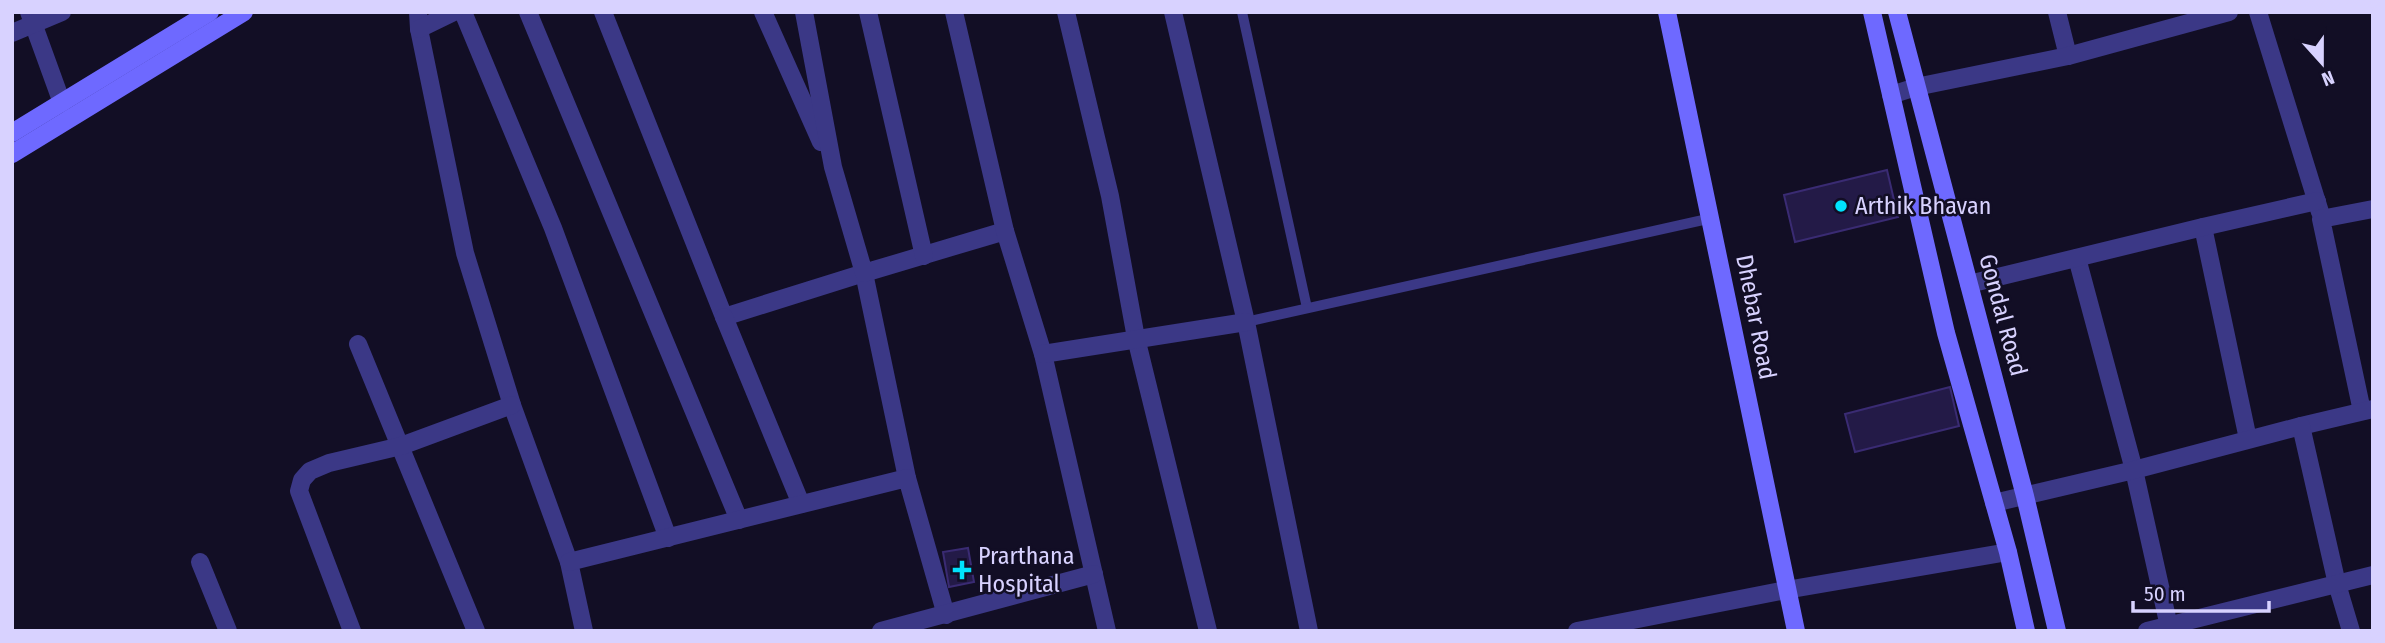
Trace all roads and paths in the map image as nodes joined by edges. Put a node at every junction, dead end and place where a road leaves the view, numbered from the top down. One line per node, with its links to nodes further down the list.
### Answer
1 (62, 12): 21 (street)
2 (210, 12): 28 (main road)
3 (244, 12): 30 (main road)
4 (454, 12): 23 (street)
5 (463, 12): 58 (street)
6 (528, 12): 57 (street)
7 (603, 12): 42 (street)
8 (763, 12): 31 (street)
9 (804, 12): 31 (street)
10 (868, 12): 37 (street)
11 (954, 12): 36 (street)
12 (1066, 12): 44 (street)
13 (1173, 12): 43 (street)
14 (1242, 12): 41 (lane)
15 (1667, 12): 34 (main road, Dhebar Road)
16 (1871, 12): 27 (main road)
17 (1897, 12): 26 (main road, Gondal Road)
18 (2057, 12): 25 (street)
19 (2229, 12): 22 (street)
20 (2258, 12): 33 (street)
21 (31, 18): 24 (street); 28 (street)
22 (2171, 20): 25 (street)
23 (419, 21): 47 (street)
24 (12, 33)
25 (2068, 55): 26 (street)
26 (1916, 87): 27 (street); 40 (main road, Gondal Road)
27 (1891, 94): 55 (main road)
28 (62, 103): 29 (main road)
29 (12, 133)
30 (12, 154)
31 (833, 167): 39 (street)
32 (2373, 209): 33 (street)
33 (2319, 210): 35 (street); 48 (street)
34 (1712, 218): 41 (lane); 65 (main road, Dhebar Road)
35 (2203, 227): 38 (street); 50 (street)
36 (1005, 231): 37 (street); 46 (street)
37 (924, 256): 39 (street)
38 (2077, 258): 40 (street); 52 (street)
39 (864, 273): 42 (street); 53 (street)
40 (1969, 284): 54 (main road, Gondal Road)
41 (1307, 309): 43 (lane)
42 (724, 317): 56 (street)
43 (1246, 322): 44 (street); 76 (street)
44 (1136, 338): 46 (street); 75 (street)
45 (358, 344): 51 (street)
46 (1043, 354): 62 (street)
47 (512, 405): 51 (street); 61 (street)
48 (2367, 410): 49 (street)
49 (2301, 426): 50 (street); 64 (street)
50 (2248, 439): 52 (street)
51 (401, 446): 70 (street); 71 (street)
52 (2134, 470): 54 (street); 67 (street)
53 (907, 478): 56 (street); 66 (street)
54 (2025, 496): 55 (street); 79 (main road, Gondal Road)
55 (1994, 502): 59 (main road)
56 (801, 504): 57 (street)
57 (739, 520): 58 (street)
58 (668, 538): 61 (street)
59 (2008, 551): 65 (street); 78 (main road)
60 (200, 562): 69 (street)
61 (569, 562): 72 (street)
62 (1094, 574): 66 (street); 74 (street)
63 (2373, 575): 64 (street)
64 (2337, 584): 67 (street); 81 (street)
65 (1786, 590): 68 (street); 77 (main road, Dhebar Road)
66 (946, 615): 73 (street)
67 (2169, 628): 80 (street)
68 (1587, 630)
69 (228, 631)
70 (352, 631)
71 (476, 631)
72 (584, 631)
73 (881, 631)
74 (1107, 631)
75 (1208, 631)
76 (1309, 631)
77 (1796, 631)
78 (2026, 631)
79 (2057, 631)
80 (2147, 631)
81 (2351, 631)

